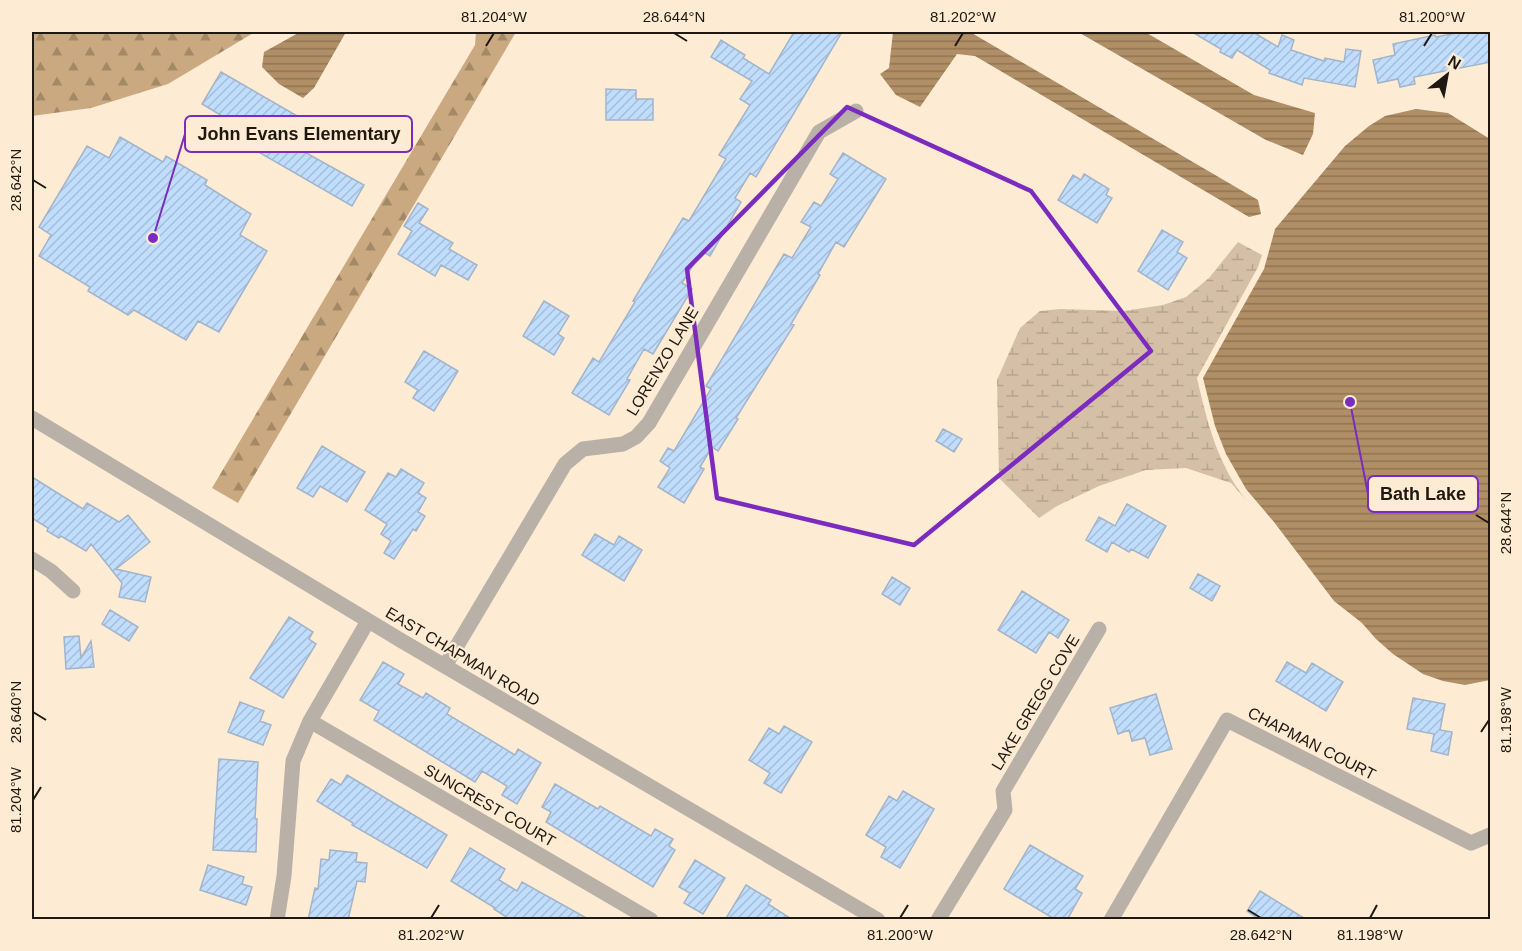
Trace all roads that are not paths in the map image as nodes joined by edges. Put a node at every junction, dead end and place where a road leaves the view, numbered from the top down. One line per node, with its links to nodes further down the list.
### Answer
1 (856, 111): 7 (street, LORENZO LANE)
2 (32, 418): 5 (street, EAST CHAPMAN ROAD)
3 (32, 559): 4 (street)
4 (73, 591)
5 (368, 621): 7 (street, EAST CHAPMAN ROAD); 8 (street)
6 (1100, 629): 13 (street, LAKE GREGG COVE)
7 (445, 666): 12 (street, EAST CHAPMAN ROAD)
8 (310, 721): 10 (street); 11 (street, SUNCREST COURT)
9 (1491, 835): 14 (street, CHAPMAN COURT)
10 (277, 920)
11 (651, 920)
12 (878, 920)
13 (938, 920)
14 (1111, 920)

